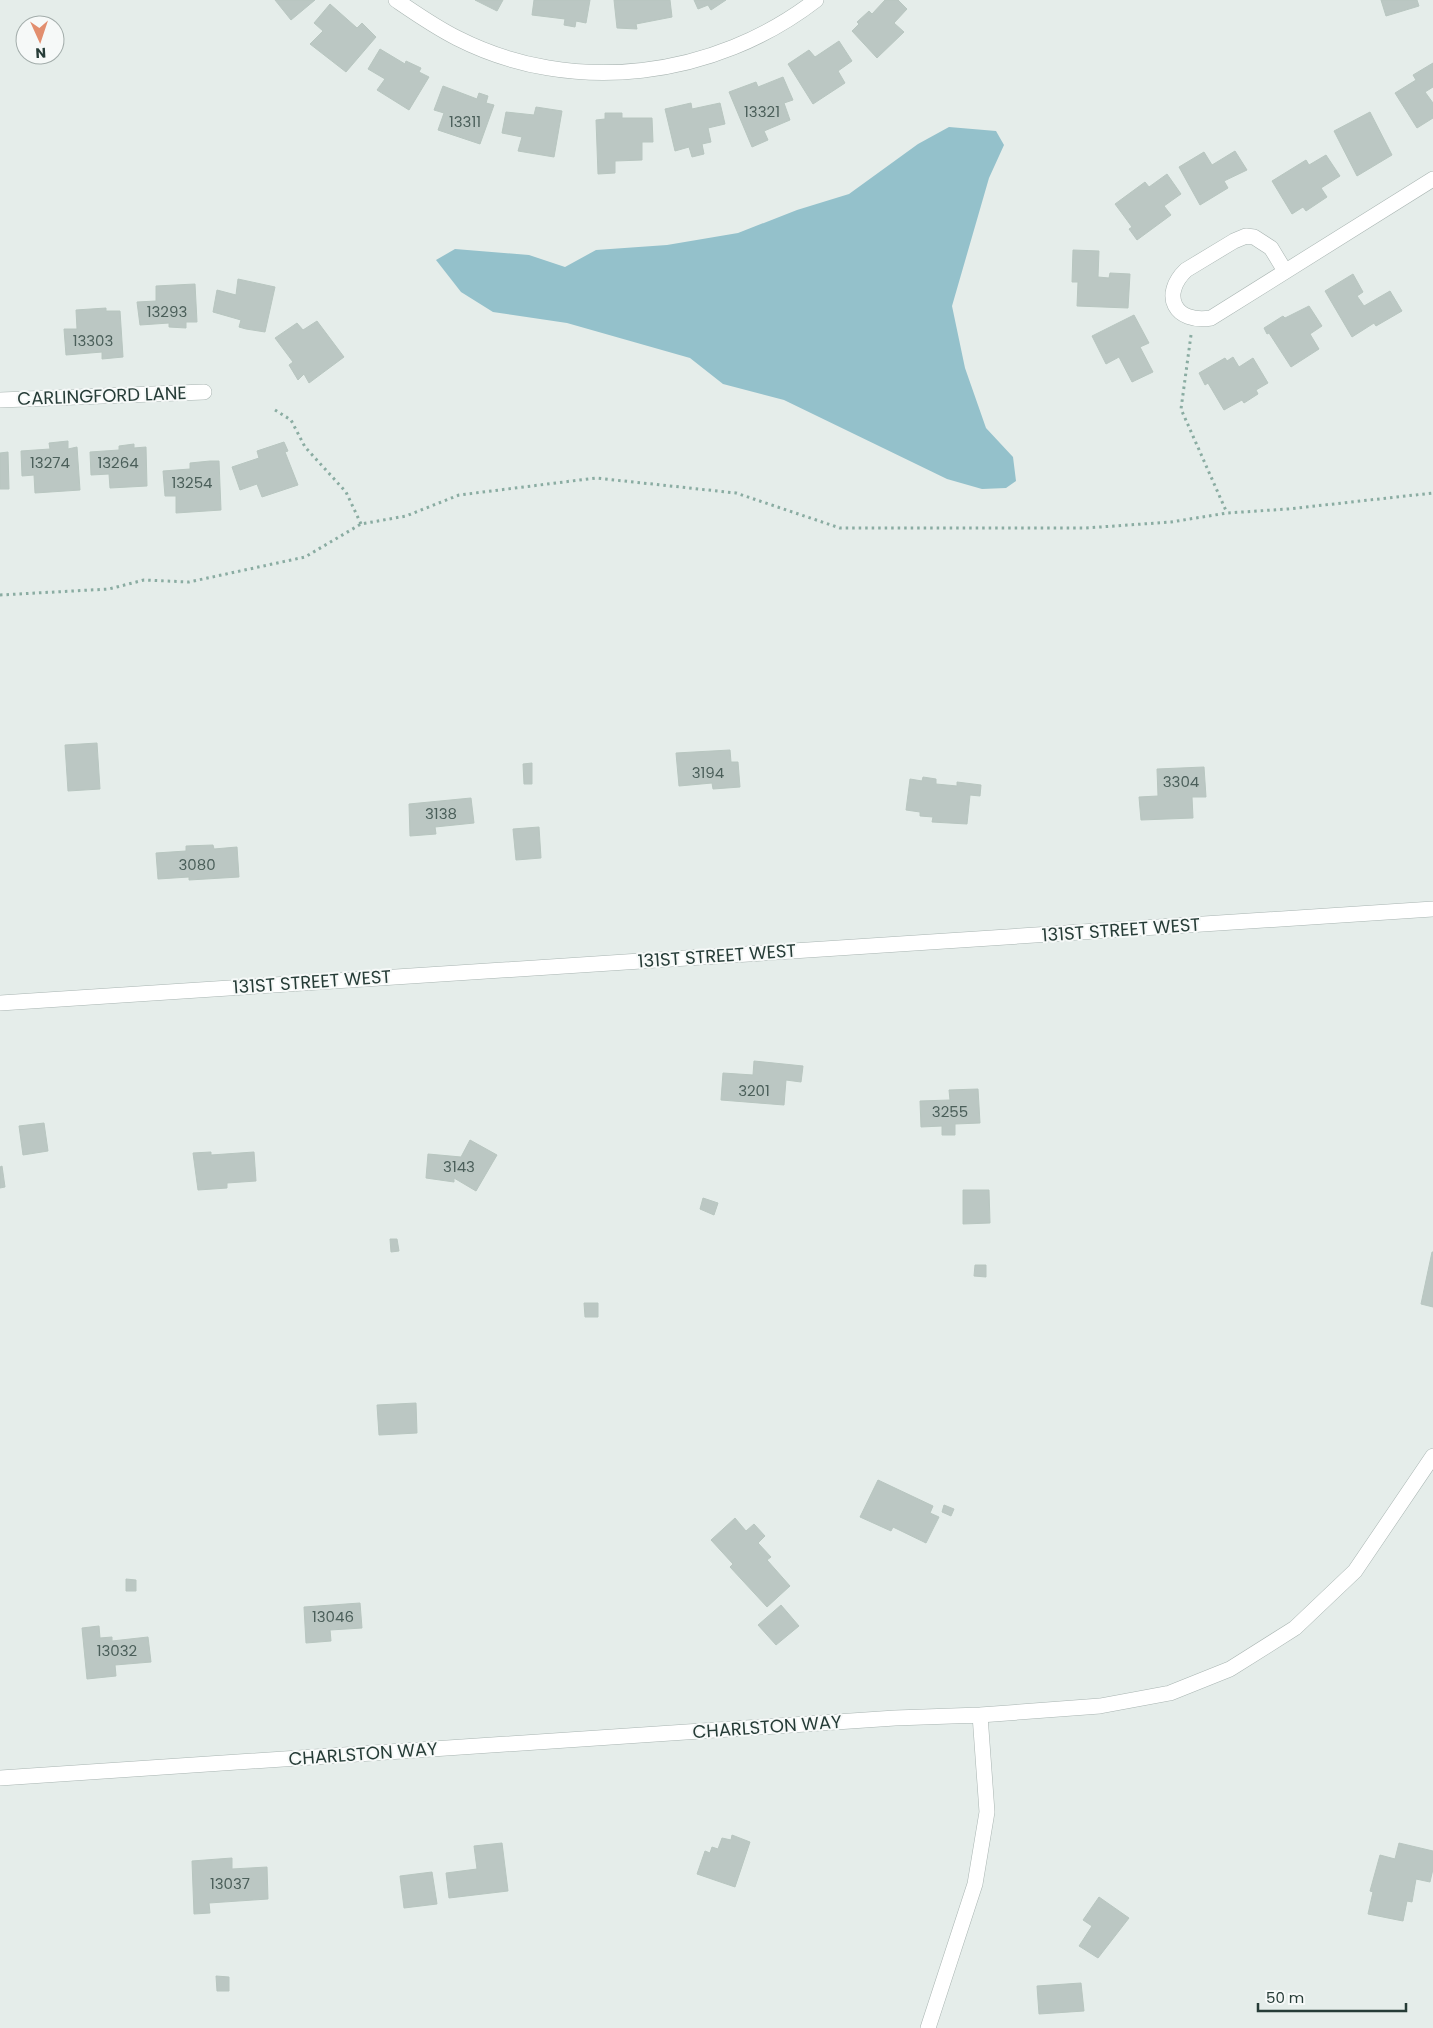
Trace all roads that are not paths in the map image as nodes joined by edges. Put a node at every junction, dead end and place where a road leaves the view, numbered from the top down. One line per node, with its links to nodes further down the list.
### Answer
1 (396, 0): 2 (street)
2 (816, 0)
3 (1433, 179): 4 (street)
4 (1285, 271): 4 (street)
5 (204, 392): 6 (street, CARLINGFORD LANE)
6 (0, 400)
7 (1433, 909): 8 (street, 131ST STREET WEST)
8 (0, 1003)
9 (1433, 1456): 10 (street, CHARLSTON WAY)
10 (980, 1715): 11 (street, CHARLSTON WAY); 12 (street)
11 (0, 1778)
12 (928, 2028)

